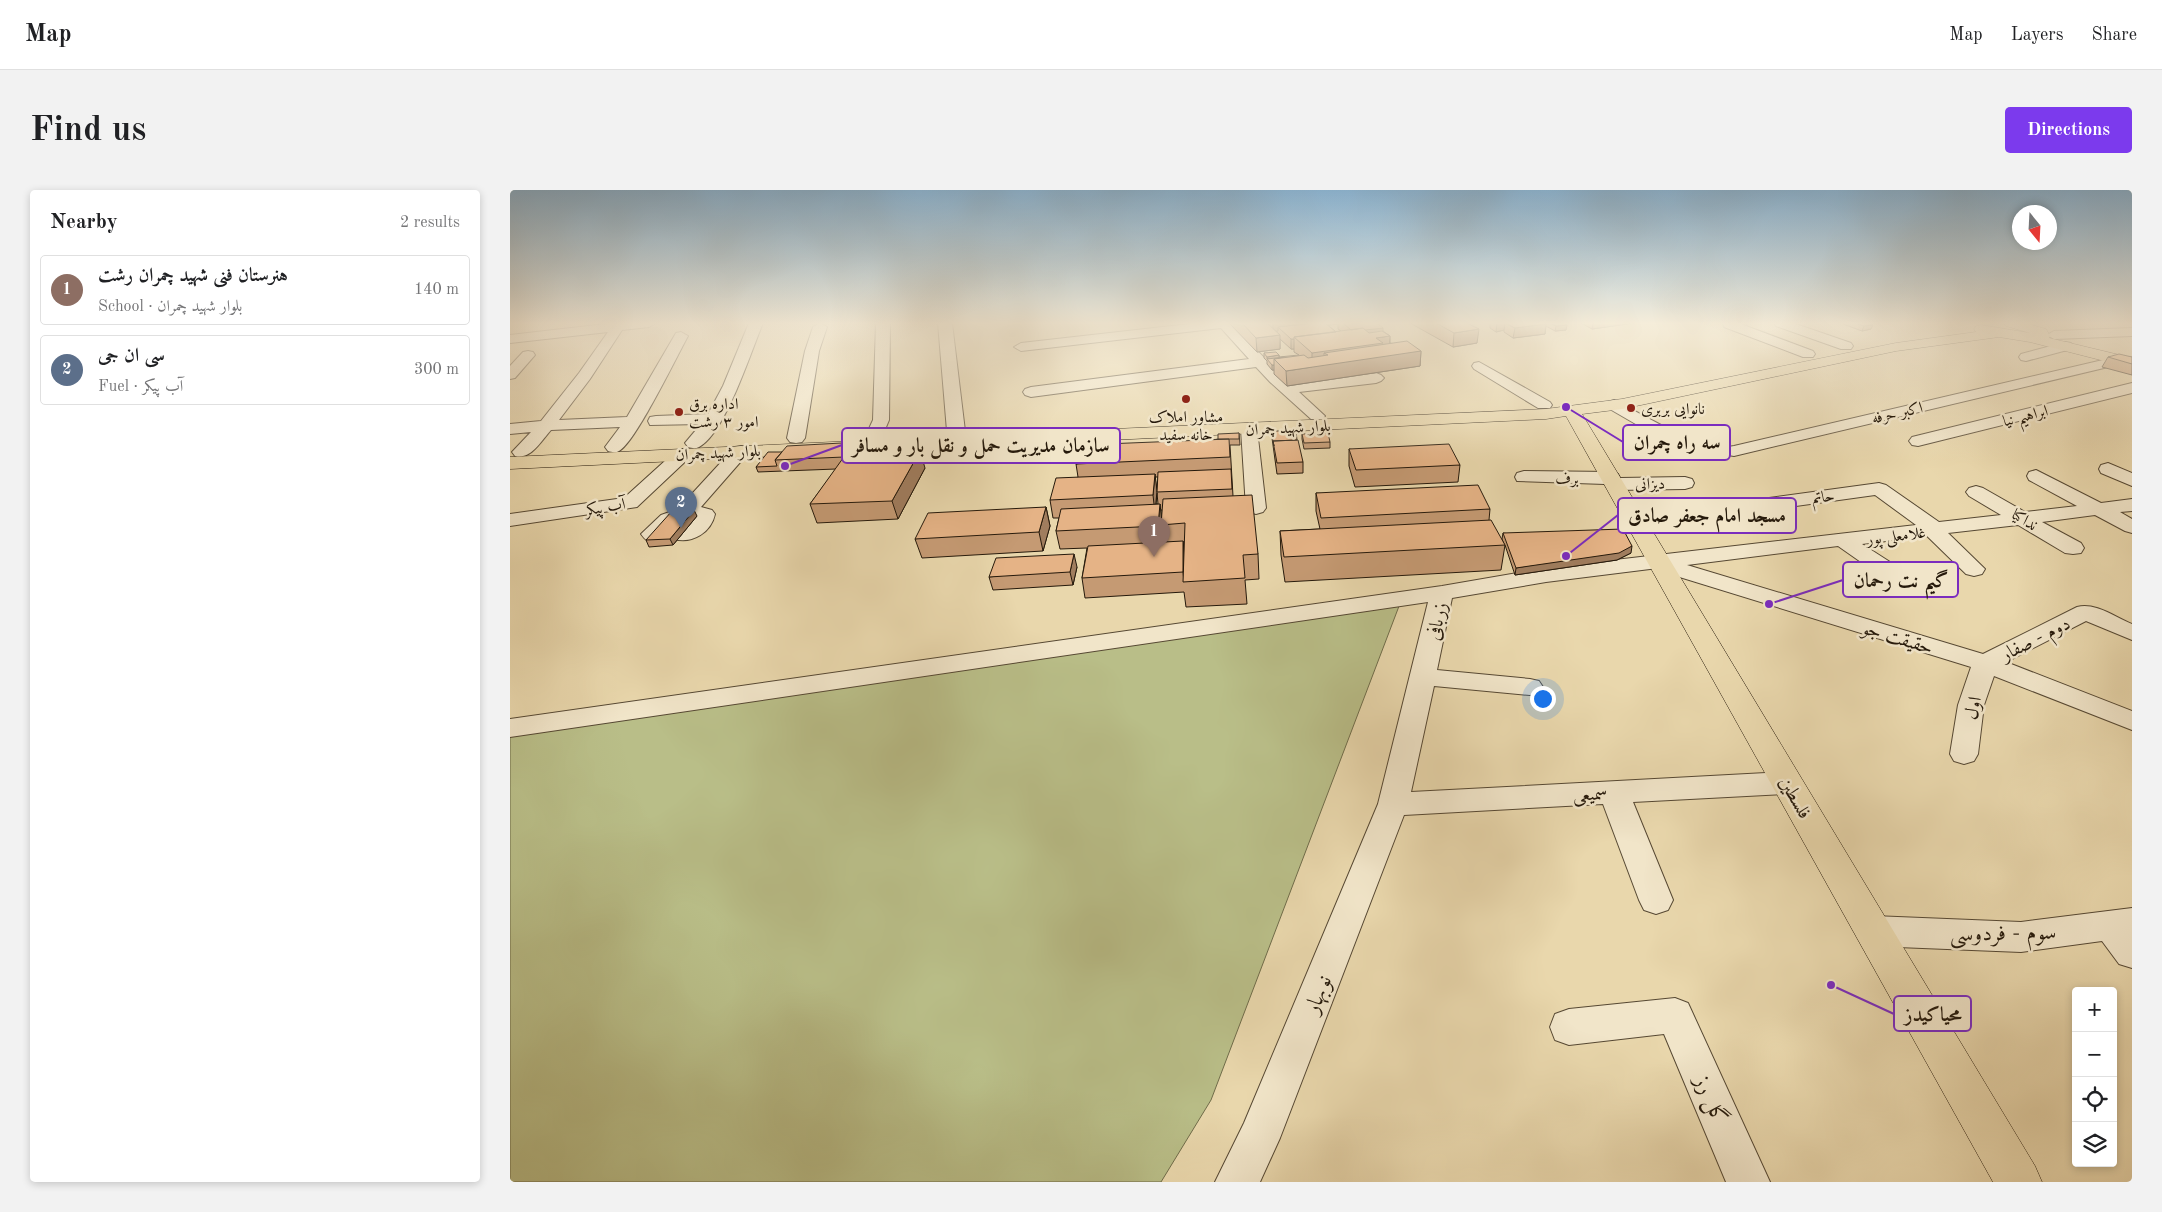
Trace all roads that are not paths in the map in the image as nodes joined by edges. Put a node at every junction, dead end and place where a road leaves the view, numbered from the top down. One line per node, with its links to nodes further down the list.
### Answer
1 (591, 369): 23 (street)
2 (662, 369): 22 (street)
3 (737, 369): 19 (street, آب پیکر)
4 (808, 369): 29 (street)
5 (882, 369): 27 (street)
6 (949, 369): 26 (street)
7 (1204, 369): 16 (street)
8 (1267, 369): 15 (street)
9 (1485, 369): 18 (street)
10 (1734, 369): 18 (main road, بلوار شهید چمران)
11 (1786, 369): 17 (main road, بلوار شهید چمران)
12 (2084, 369): 34 (street, اکبر حرفه)
13 (1376, 378): 15 (street)
14 (2132, 388): 28 (street, ابراهیم نیا)
15 (1287, 389): 21 (street)
16 (1031, 392)
17 (1614, 405): 18 (main road, بلوار شهید چمران); 30 (street)
18 (1558, 408): 21 (main road, بلوار شهید چمران); 21 (main road, بلوار شهید چمران); 40 (main road, فلسطین)
19 (714, 419): 20 (street); 33 (street, آب پیکر)
20 (656, 421)
21 (1319, 421): 24 (main road, بلوار شهید چمران)
22 (633, 422): 23 (street); 32 (street)
23 (548, 425): 25 (street); 35 (street)
24 (1239, 426): 26 (main road, بلوار شهید چمران); 29 (main road, بلوار شهید چمران); 44 (street)
25 (510, 429)
26 (956, 431): 27 (main road, بلوار شهید چمران)
27 (875, 435): 29 (main road, بلوار شهید چمران)
28 (1918, 442)
29 (791, 444): 31 (main road, بلوار شهید چمران)
30 (1682, 444)
31 (746, 446): 33 (main road, بلوار شهید چمران); 46 (street)
32 (614, 447): 33 (main road, بلوار شهید چمران); 35 (main road, بلوار شهید چمران)
33 (688, 449): 35 (main road, بلوار شهید چمران); 48 (street, آب پیکر)
34 (1734, 451)
35 (514, 456)
36 (2108, 469): 39 (street)
37 (2036, 476): 45 (street)
38 (1524, 478): 40 (street, برف)
39 (2132, 480)
40 (1613, 481): 41 (street, دیزانی); 49 (main road, فلسطین)
41 (1685, 483)
42 (1976, 492): 47 (street, نداکیا)
43 (2132, 505): 45 (street, غلامعلی پور)
44 (1256, 508)
45 (2098, 510): 47 (street, غلامعلی پور); 50 (street)
46 (684, 514): 52 (lane); 53 (lane)
47 (2025, 519): 51 (street, غلامعلی پور); 55 (street, نداکیا)
48 (510, 520)
49 (1637, 522): 51 (street, حاتم); 56 (main road, فلسطین)
50 (2132, 527)
51 (1935, 530): 54 (street, غلامعلی پور); 57 (street, حاتم)
52 (681, 535)
53 (657, 538)
54 (1844, 541): 56 (street, غلامعلی پور); 58 (street)
55 (2073, 548)
56 (1660, 563): 59 (street, زربافی); 61 (street, حقیقت جو); 67 (main road, فلسطین)
57 (1974, 569)
58 (1896, 576)
59 (1442, 593): 62 (street, زربافی); 65 (street)
60 (2132, 632): 61 (street, دوم - صفار)
61 (1985, 664): 64 (street, حقیقت جو); 66 (street, اول)
62 (1424, 677): 63 (street); 69 (street, زربافی)
63 (1530, 686)
64 (2132, 721)
65 (510, 728)
66 (1964, 754)
67 (1787, 783): 68 (street, سمیعی); 72 (main road, فلسطین)
68 (1614, 792): 69 (street, سمیعی); 70 (street)
69 (1393, 804): 75 (street, نوبهار)
70 (1656, 900)
71 (2121, 924): 72 (street, سوم - فردوسی); 73 (street)
72 (1874, 931): 77 (main road, فلسطین)
73 (2132, 953)
74 (1569, 1027): 76 (street, گل رز)
75 (1237, 1182)
76 (1748, 1182)
77 (2019, 1182)

